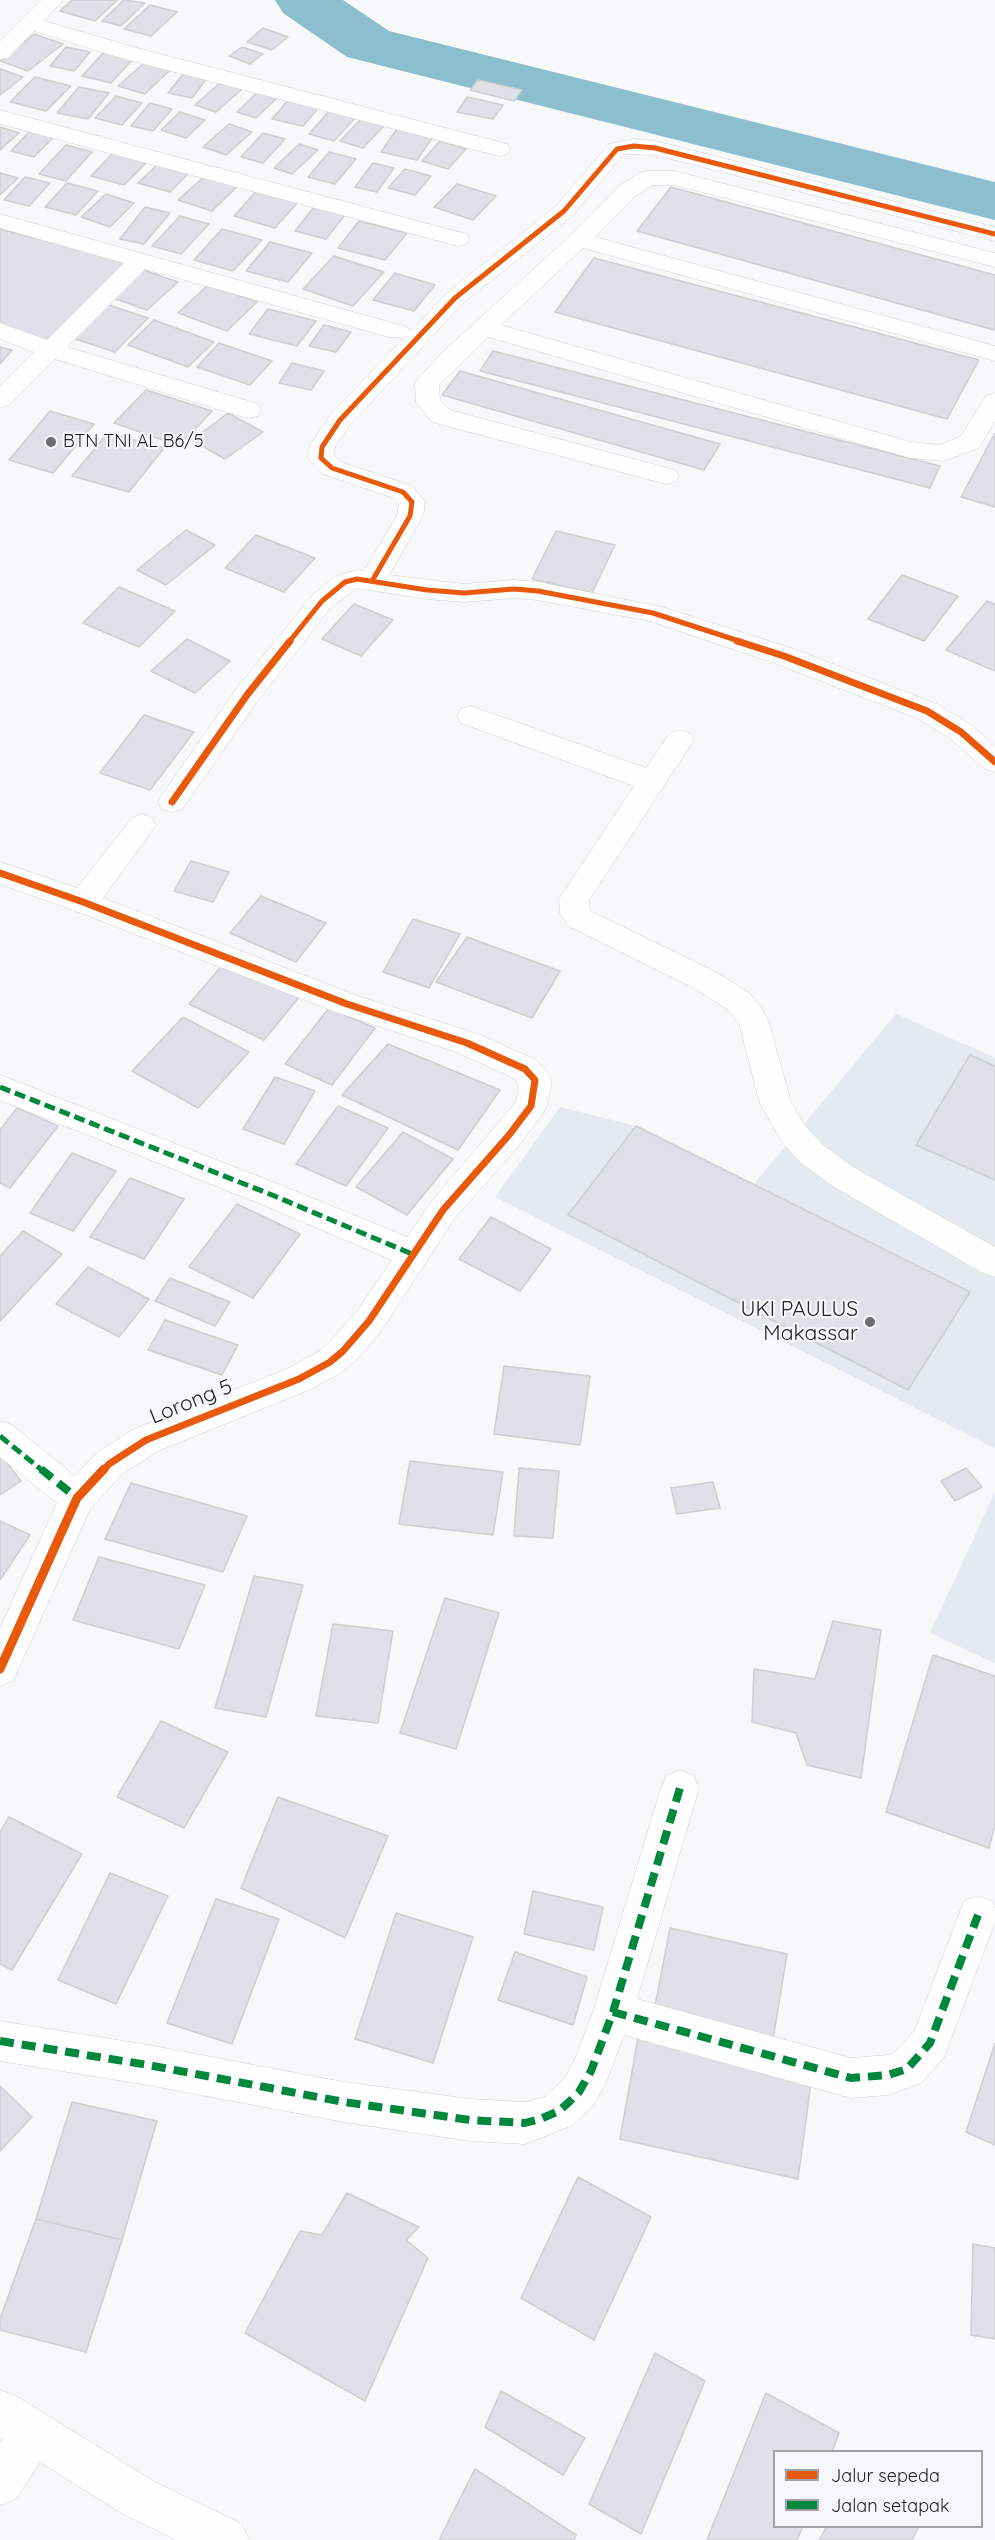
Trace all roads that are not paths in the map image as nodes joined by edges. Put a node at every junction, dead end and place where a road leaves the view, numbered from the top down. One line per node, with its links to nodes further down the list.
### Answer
1 (53, 0): 2 (street)
2 (31, 24): 3 (street); 5 (street)
3 (0, 53)
4 (0, 117): 8 (street)
5 (499, 149)
6 (0, 221): 10 (street)
7 (995, 234): 21 (street)
8 (458, 239)
9 (579, 240): 11 (street); 12 (street); 16 (street)
10 (140, 260): 14 (street); 15 (street)
11 (995, 260)
12 (485, 328): 18 (street); 20 (street)
13 (0, 330): 15 (street)
14 (398, 332)
15 (51, 350): 17 (street); 19 (street)
16 (995, 354)
17 (0, 400)
18 (995, 401)
19 (249, 410)
20 (666, 476)
21 (372, 581): 24 (street); 26 (street)
22 (471, 716): 25 (street)
23 (681, 740): 25 (street)
24 (995, 762)
25 (652, 781): 32 (street)
26 (172, 802)
27 (142, 825): 29 (street)
28 (0, 873): 29 (street)
29 (83, 902): 31 (street, Lorong 5)
30 (0, 1087): 31 (street)
31 (412, 1254): 34 (street, Lorong 5)
32 (995, 1263)
33 (0, 1436): 34 (street)
34 (77, 1498): 35 (street, Lorong 5)
35 (0, 1669)
36 (680, 1788): 38 (street)
37 (978, 1915): 38 (street)
38 (614, 2012): 39 (street)
39 (0, 2041)
40 (16, 2423): 41 (street); 42 (street)
41 (0, 2483)
42 (226, 2540)

